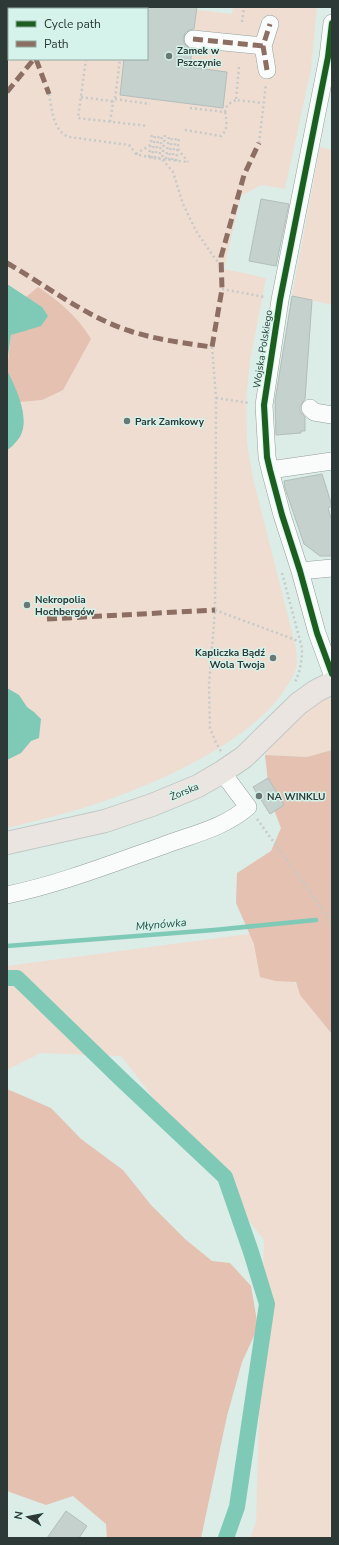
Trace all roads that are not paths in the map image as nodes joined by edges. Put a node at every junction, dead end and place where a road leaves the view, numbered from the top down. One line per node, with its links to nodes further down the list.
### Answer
1 (332, 23): 5 (street, Wojska Polskiego)
2 (270, 24): 4 (street)
3 (193, 39): 4 (street)
4 (263, 46): 6 (street)
5 (330, 57): 10 (street, Wojska Polskiego)
6 (267, 70)
7 (310, 408): 8 (street)
8 (332, 414)
9 (332, 460): 10 (street)
10 (270, 470): 12 (street, Wojska Polskiego)
11 (332, 568): 12 (street)
12 (300, 571): 13 (street, Wojska Polskiego)
13 (332, 674)
14 (332, 683): 15 (main road, Żorska)
15 (223, 764): 16 (main road, Żorska); 17 (street)
16 (7, 843)
17 (7, 895)

